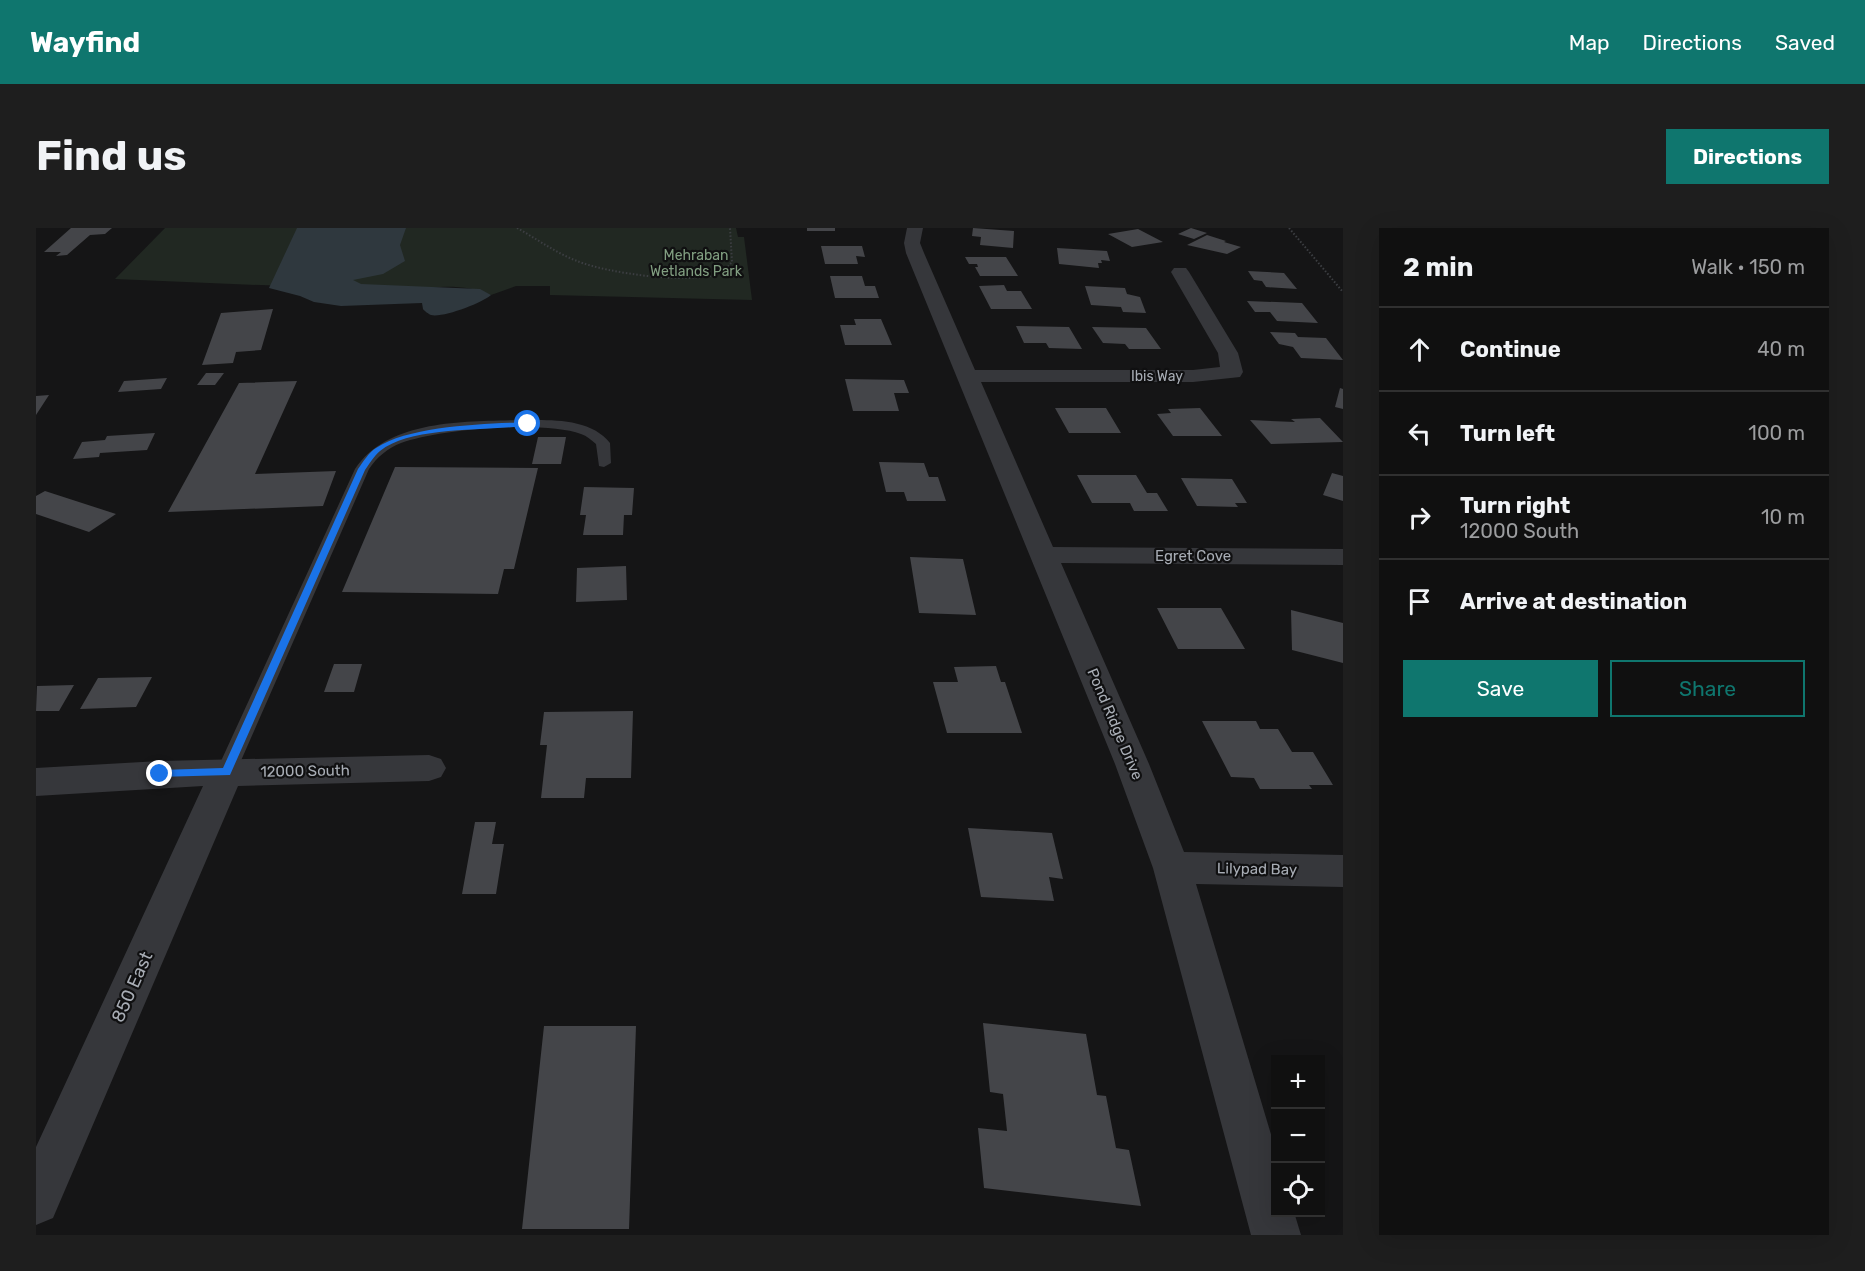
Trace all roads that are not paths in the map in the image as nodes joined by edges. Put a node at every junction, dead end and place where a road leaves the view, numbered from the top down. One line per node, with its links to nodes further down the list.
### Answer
1 (915, 228): 3 (street, Pond Ridge Drive)
2 (1179, 272): 3 (street, Ibis Way)
3 (968, 376): 5 (street, Pond Ridge Drive)
4 (604, 463): 8 (lane)
5 (1044, 555): 6 (street, Egret Cove); 10 (street, Pond Ridge Drive)
6 (1343, 557)
7 (429, 768): 8 (street, 12000 South)
8 (226, 772): 9 (street, 12000 South); 12 (street, 850 East)
9 (36, 782)
10 (1172, 868): 11 (street, Lilypad Bay); 13 (street, Pond Ridge Drive)
11 (1343, 870)
12 (36, 1201)
13 (1276, 1235)

